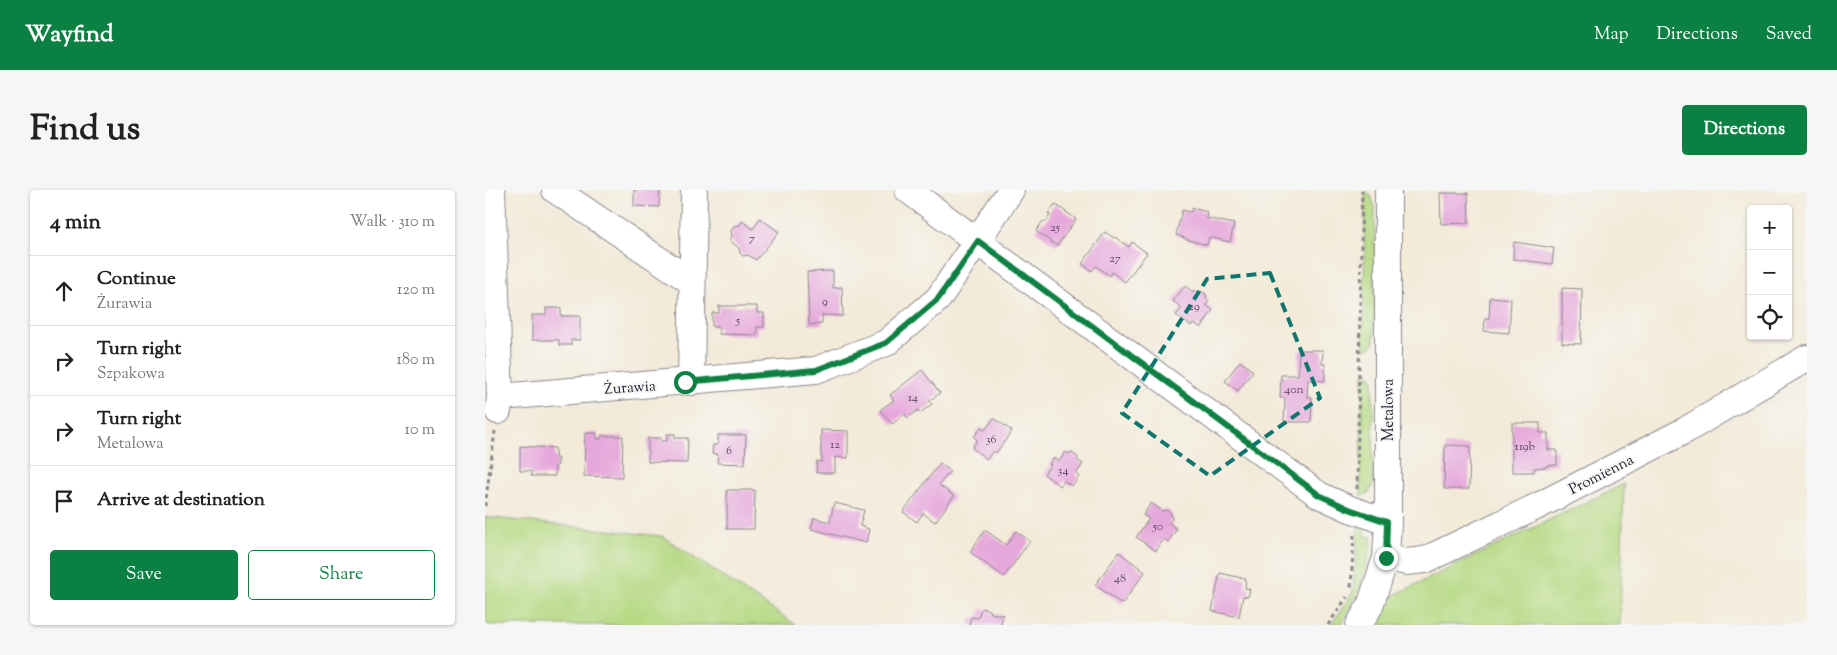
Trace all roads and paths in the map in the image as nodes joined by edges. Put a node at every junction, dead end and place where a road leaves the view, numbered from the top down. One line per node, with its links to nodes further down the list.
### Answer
1 (492, 190): 12 (street)
2 (555, 190): 9 (street)
3 (694, 190): 9 (street)
4 (908, 190): 8 (street)
5 (1011, 190): 8 (street, Żurawia)
6 (1363, 190): 13 (path)
7 (1387, 190): 15 (street, Metalowa)
8 (978, 241): 11 (street, Żurawia); 15 (street)
9 (692, 282): 11 (street)
10 (1807, 358): 16 (street, Promienna)
11 (691, 382): 12 (street, Żurawia)
12 (499, 404): 14 (path)
13 (1357, 495)
14 (485, 506)
15 (1387, 522): 16 (street, Metalowa)
16 (1386, 558): 17 (street, Metalowa)
17 (1359, 625)

